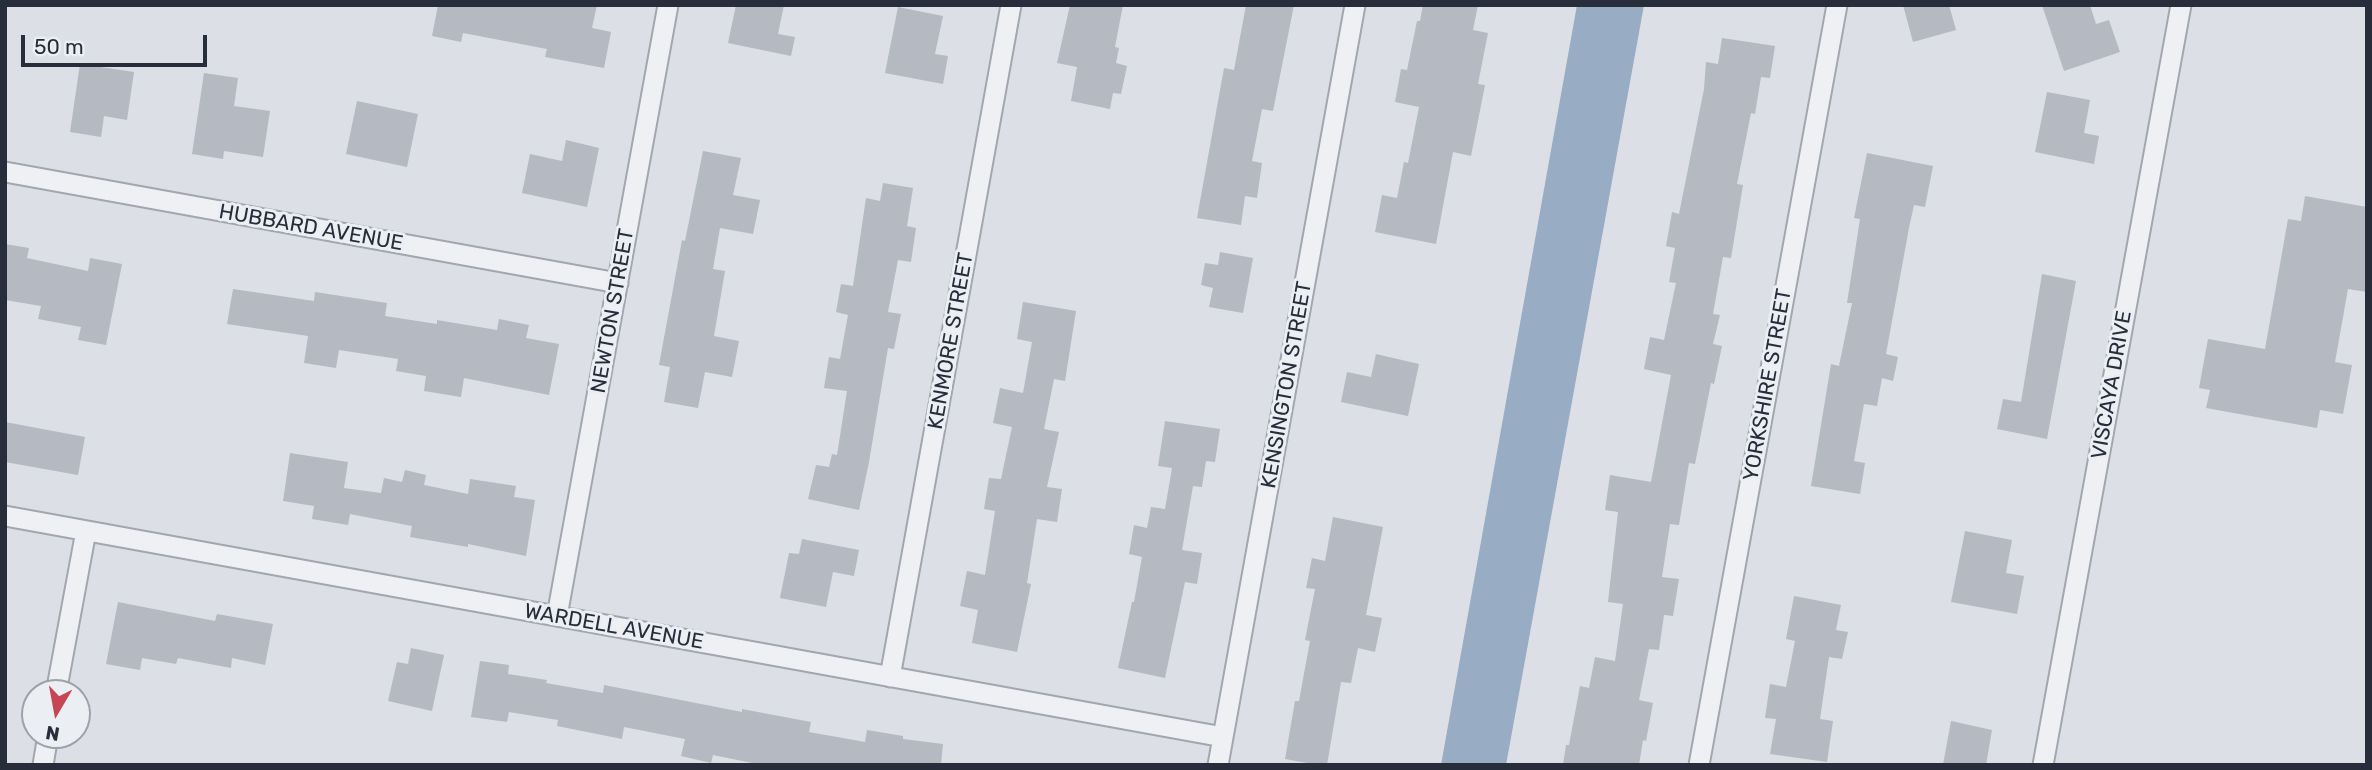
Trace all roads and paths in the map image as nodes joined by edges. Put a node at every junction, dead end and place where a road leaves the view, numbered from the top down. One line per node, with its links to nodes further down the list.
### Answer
1 (668, 5): 7 (street, NEWTON STREET)
2 (1012, 5): 11 (street, KENMORE STREET)
3 (1356, 5): 13 (street, KENSINGTON STREET)
4 (1837, 5): 15 (street, YORKSHIRE STREET)
5 (2181, 5): 16 (street, VISCAYA DRIVE)
6 (5, 172): 7 (street, HUBBARD AVENUE)
7 (618, 283): 10 (street, NEWTON STREET)
8 (5, 516): 9 (street, WARDELL AVENUE)
9 (86, 531): 10 (street, WARDELL AVENUE); 12 (street)
10 (557, 616): 11 (street, WARDELL AVENUE)
11 (890, 677): 13 (street, WARDELL AVENUE)
12 (59, 679)
13 (1223, 737): 14 (street, KENSINGTON STREET)
14 (1218, 765)
15 (1699, 765)
16 (2043, 765)

